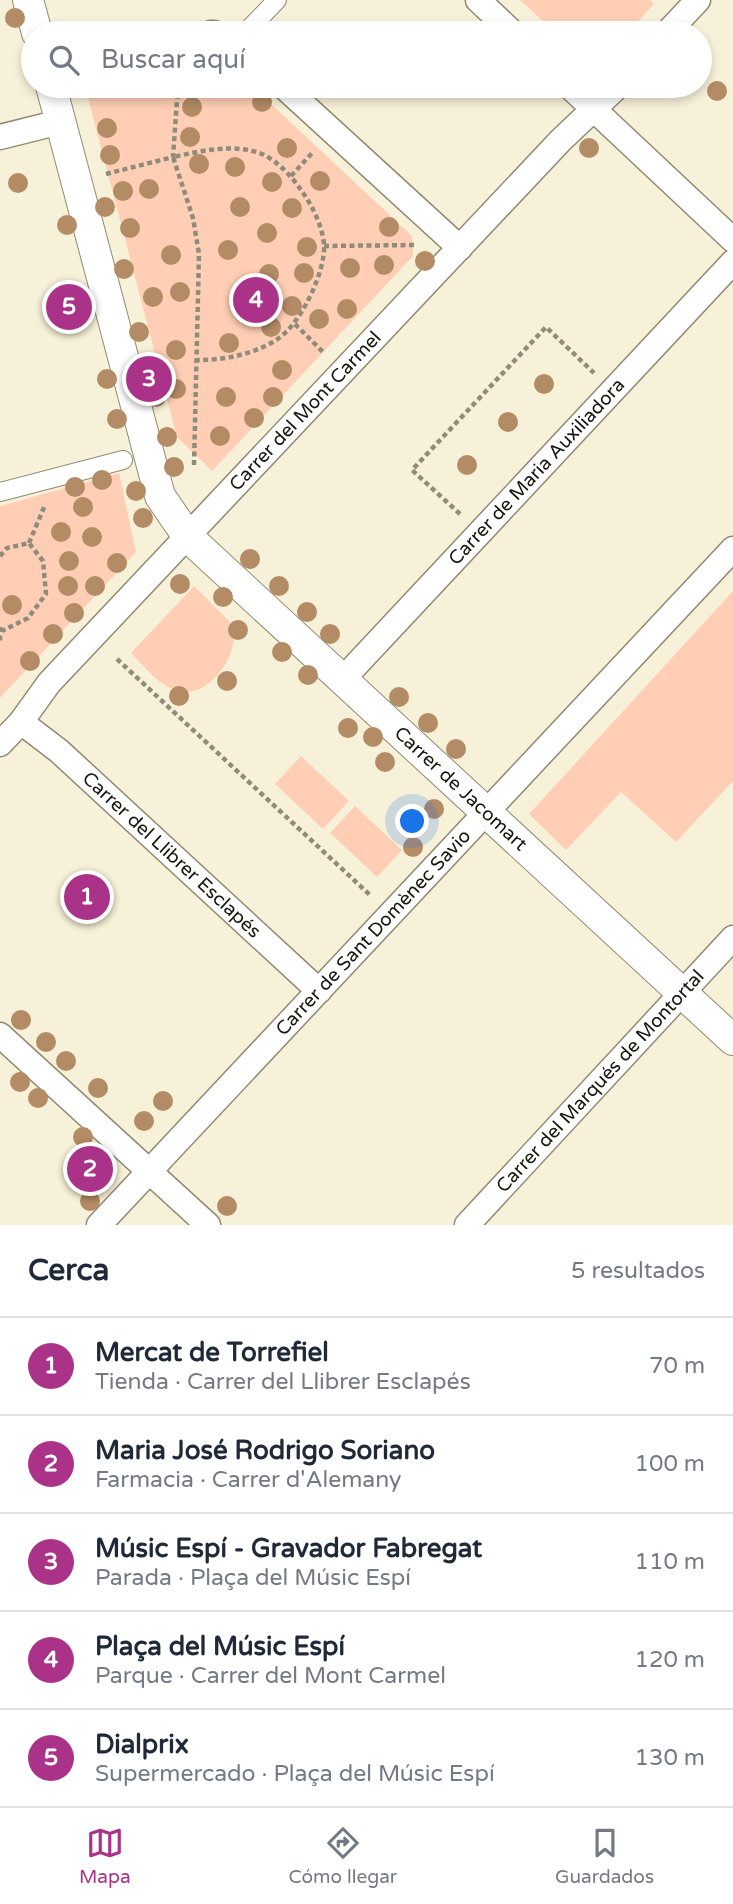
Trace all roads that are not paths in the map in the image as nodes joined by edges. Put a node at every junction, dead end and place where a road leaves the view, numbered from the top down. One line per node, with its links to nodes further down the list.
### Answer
1 (28, 0): 5 (street)
2 (277, 0): 6 (street)
3 (478, 0): 7 (street)
4 (698, 0): 8 (street)
5 (34, 21)
6 (257, 21)
7 (500, 21)
8 (678, 21)
9 (54, 98): 14 (street, Carrer de Jacomart)
10 (296, 98): 17 (street)
11 (581, 98): 13 (street)
12 (606, 98): 13 (street, Carrer del Mont Carmel)
13 (593, 110): 16 (street); 17 (street, Carrer del Mont Carmel)
14 (60, 122): 15 (street); 21 (street, Carrer de Jacomart)
15 (0, 137)
16 (733, 240)
17 (460, 248): 21 (street, Carrer del Mont Carmel)
18 (733, 262): 23 (street, Carrer de Maria Auxiliadora)
19 (123, 460): 20 (street)
20 (0, 492)
21 (188, 537): 23 (street, Carrer de Jacomart); 24 (street, Carrer del Mont Carmel)
22 (733, 549): 26 (street, Carrer de Sant Domènec Savio)
23 (342, 680): 26 (street, Carrer de Jacomart)
24 (21, 722): 25 (street, Carrer del Mont Carmel); 28 (street, Carrer del Llibrer Esclapés)
25 (0, 744)
26 (487, 813): 28 (street, Carrer de Sant Domènec Savio); 29 (street, Carrer de Jacomart)
27 (733, 938): 29 (street, Carrer del Marqués de Montortal)
28 (319, 991): 32 (street, Carrer de Sant Domènec Savio)
29 (681, 993): 31 (street, Carrer de Jacomart); 35 (street, Carrer del Marqués de Montortal)
30 (0, 1035): 32 (street)
31 (733, 1040)
32 (149, 1170): 33 (street, Carrer de Sant Domènec Savio); 34 (street)
33 (99, 1225)
34 (208, 1225)
35 (467, 1225)

